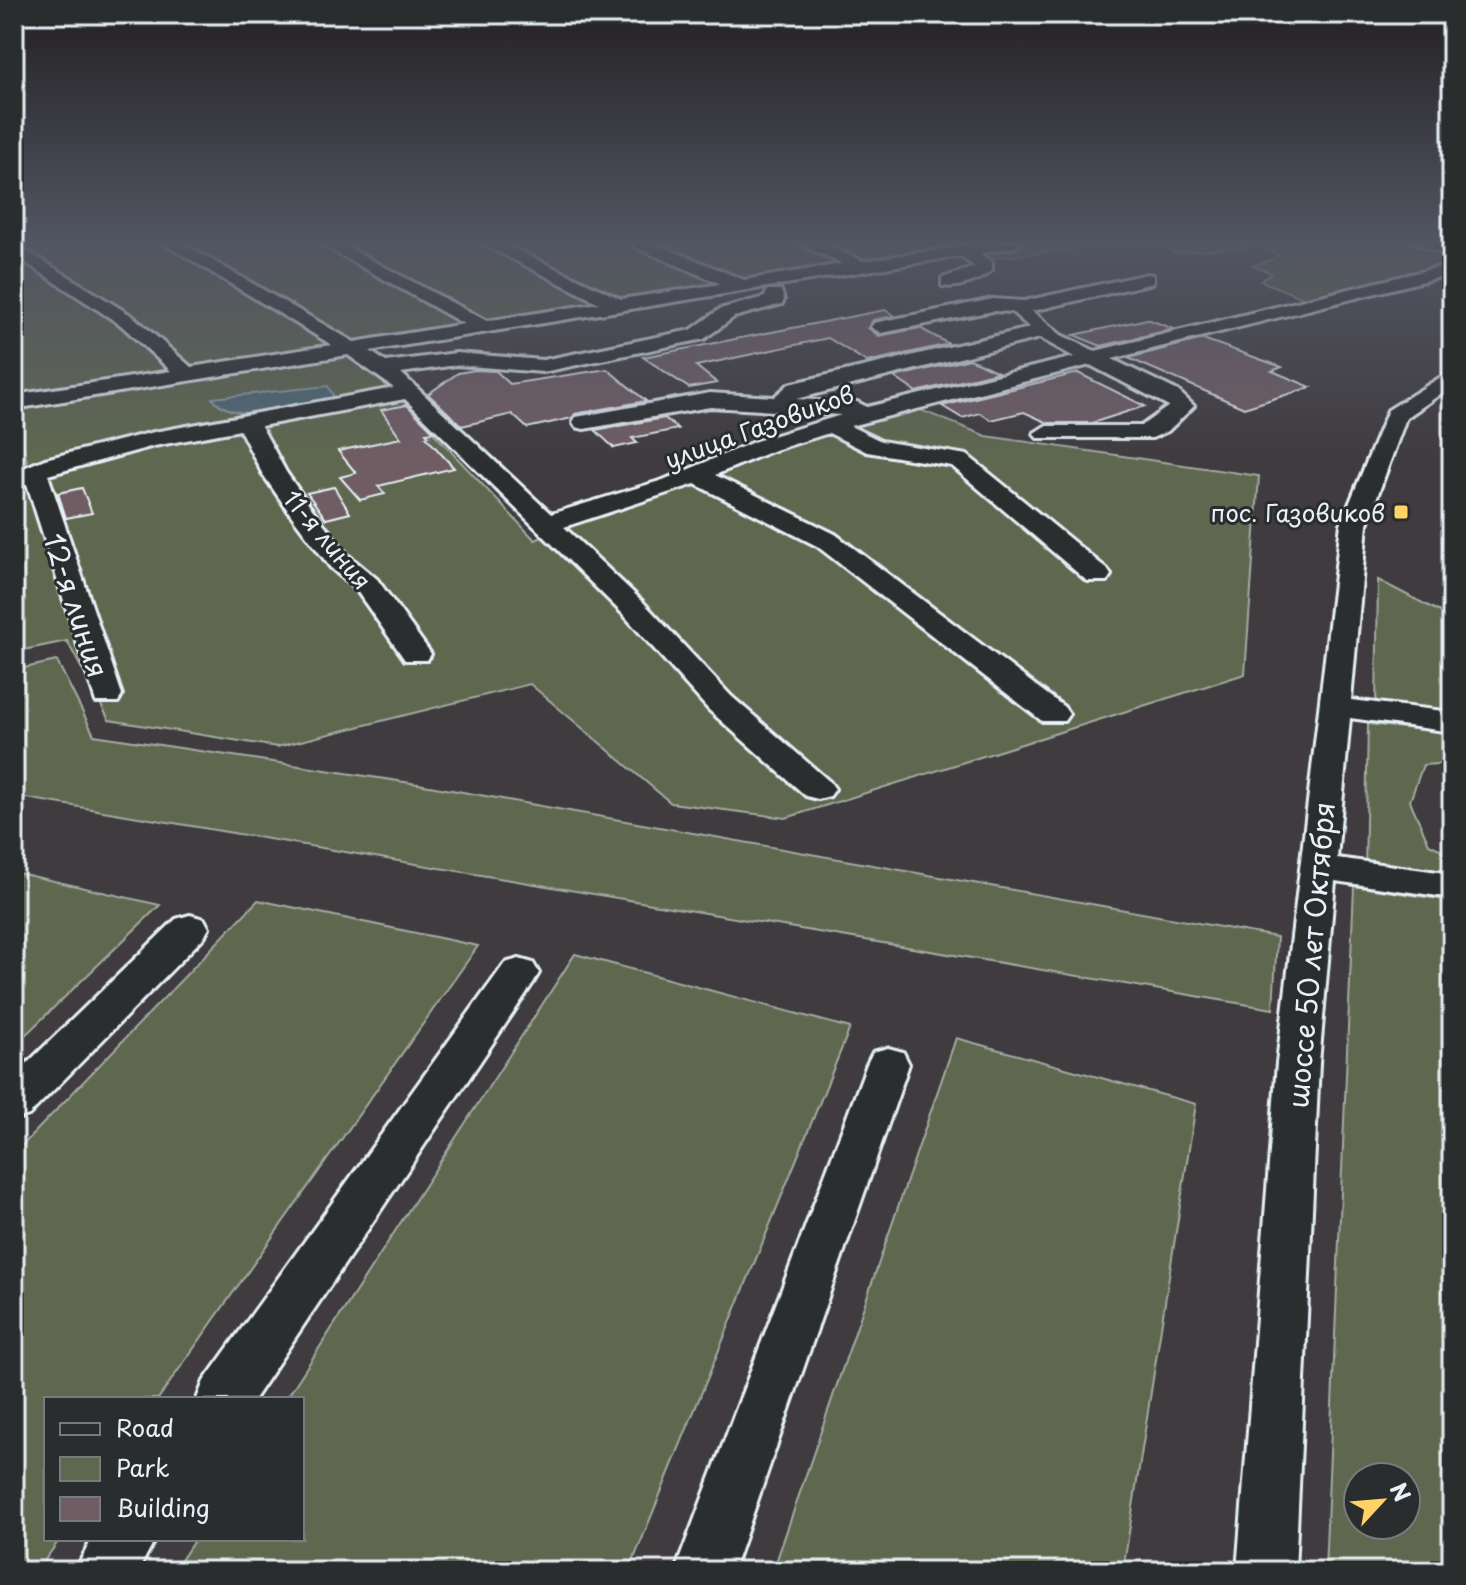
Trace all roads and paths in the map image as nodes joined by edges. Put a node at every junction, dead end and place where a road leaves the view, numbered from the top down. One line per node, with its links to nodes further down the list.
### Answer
1 (117, 317): 15 (street)
2 (295, 317): 12 (street)
3 (465, 317): 9 (street)
4 (545, 317): 9 (street)
5 (722, 317): 14 (street)
6 (932, 317): 10 (street)
7 (1025, 317): 11 (street)
8 (1253, 317): 13 (street, улица Газовиков)
9 (484, 327): 12 (street)
10 (881, 327)
11 (1043, 331): 13 (street); 19 (street)
12 (347, 348): 14 (street); 15 (street)
13 (1090, 358): 20 (street, улица Газовиков); 25 (street)
14 (382, 369): 17 (street)
15 (186, 374): 18 (street)
16 (1452, 376): 32 (street, шоссе 50 лет Октября)
17 (410, 392): 21 (street); 28 (street)
18 (19, 396)
19 (784, 405): 20 (street); 24 (street)
20 (883, 411): 23 (street, улица Газовиков)
21 (246, 420): 27 (street); 30 (street, 11-я линия)
22 (584, 422): 24 (street)
23 (830, 425): 24 (street, улица Газовиков); 29 (street)
24 (751, 426): 26 (street, улица Газовиков)
25 (1045, 433)
26 (695, 475): 28 (street, улица Газовиков); 33 (street)
27 (25, 476): 31 (street, 12-я линия)
28 (547, 524): 35 (street)
29 (1097, 575)
30 (416, 654)
31 (107, 695)
32 (1335, 707): 34 (street); 36 (street, шоссе 50 лет Октября)
33 (1053, 714)
34 (1452, 722)
35 (818, 789)
36 (1318, 867): 37 (street); 46 (street, шоссе 50 лет Октября)
37 (1452, 886)
38 (190, 928): 41 (street)
39 (519, 973): 42 (street)
40 (888, 1064): 45 (street)
41 (14, 1103)
42 (224, 1397)
43 (125, 1541): 44 (street)
44 (104, 1571)
45 (704, 1571)
46 (1266, 1571)

